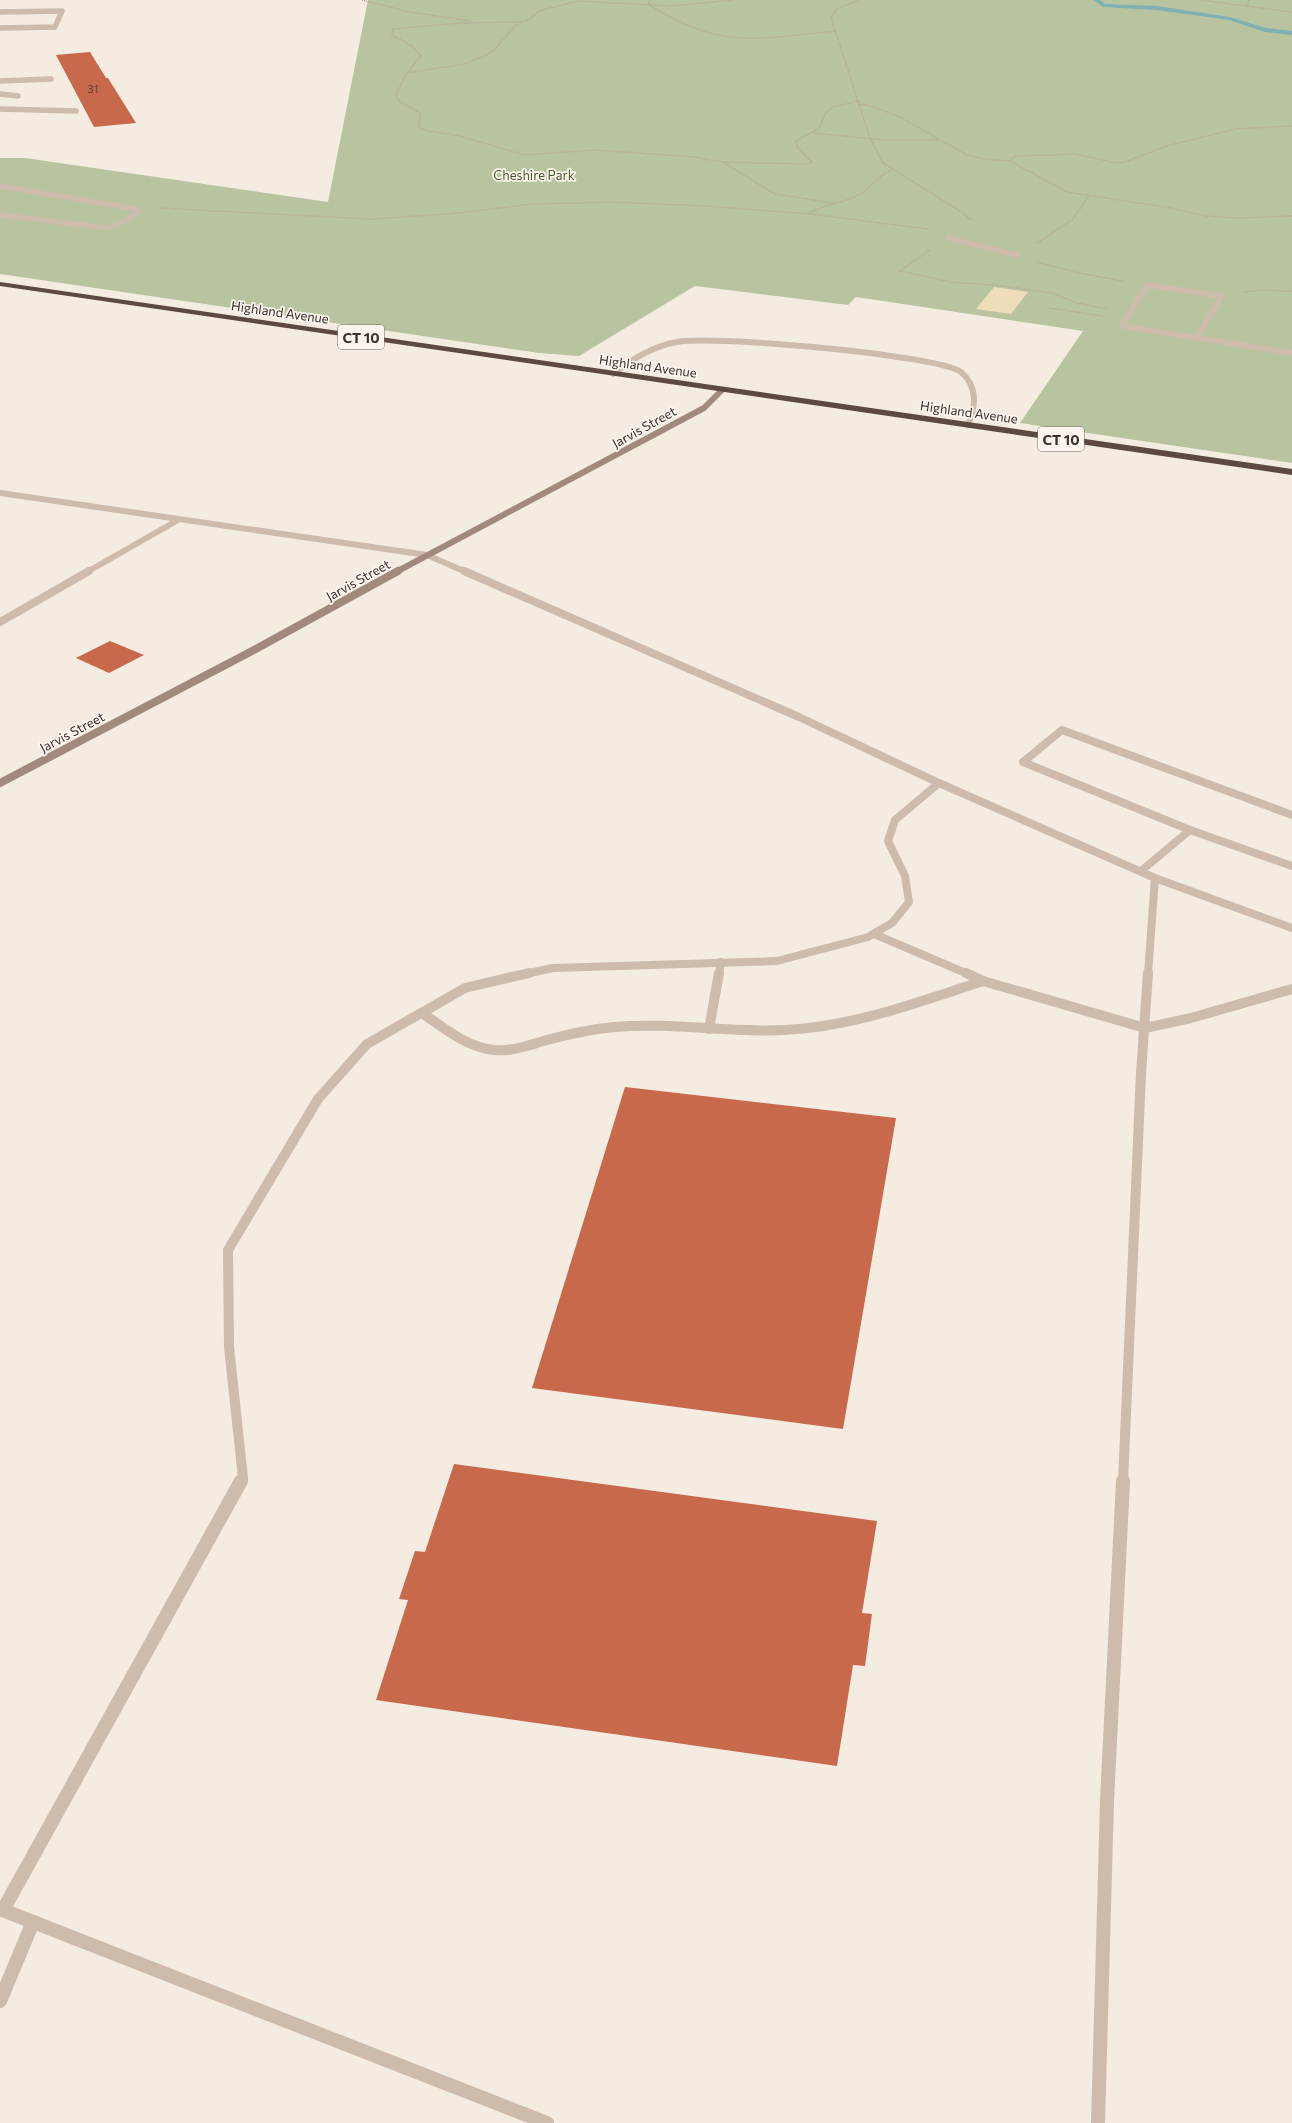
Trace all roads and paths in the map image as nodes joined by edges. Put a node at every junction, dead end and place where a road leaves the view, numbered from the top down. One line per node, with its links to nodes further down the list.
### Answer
1 (362, 0): 13 (path)
2 (650, 0): 9 (path)
3 (733, 0): 9 (path)
4 (858, 0): 16 (path)
5 (1200, 0): 10 (path)
6 (1249, 0): 10 (path)
7 (568, 1): 8 (path)
8 (572, 2): 9 (path); 14 (path)
9 (651, 6): 16 (path)
10 (1247, 7): 12 (path)
11 (0, 12): 15 (lane)
12 (1292, 12)
13 (476, 22): 14 (path); 17 (path)
14 (523, 22): 17 (path)
15 (0, 28)
16 (836, 31): 22 (path)
17 (407, 73): 31 (path)
18 (51, 79): 19 (lane)
19 (0, 81)
20 (0, 94): 21 (lane)
21 (18, 96)
22 (859, 101): 23 (path); 27 (path)
23 (860, 104): 28 (path); 29 (path)
24 (0, 108): 25 (lane)
25 (76, 111)
26 (1292, 126): 30 (path)
27 (813, 133): 28 (path); 31 (path)
28 (870, 138): 29 (path); 32 (path)
29 (939, 140): 30 (path)
30 (1010, 161): 34 (path)
31 (722, 162): 35 (path)
32 (892, 170): 35 (path); 40 (path)
33 (0, 186): 36 (lane)
34 (1089, 196): 39 (path); 42 (path)
35 (834, 203): 37 (path)
36 (137, 209): 37 (path); 38 (lane)
37 (810, 214): 41 (path)
38 (0, 215)
39 (1292, 216)
40 (972, 221)
41 (948, 238): 42 (lane); 48 (path)
42 (1018, 255): 44 (path)
43 (0, 284): 52 (highway, Highland Avenue / CT 10)
44 (1148, 285): 46 (lane); 48 (lane)
45 (1292, 291): 46 (path)
46 (1222, 296): 50 (lane)
47 (1049, 308): 49 (path)
48 (1131, 312): 49 (lane)
49 (1127, 319): 50 (lane)
50 (1197, 337): 51 (lane)
51 (1292, 353)
52 (613, 374): 53 (highway, Highland Avenue / CT 10); 54 (lane)
53 (722, 390): 54 (highway, Highland Avenue / CT 10); 58 (street, Jarvis Street)
54 (968, 425): 55 (highway, Highland Avenue / CT 10)
55 (1292, 472)
56 (0, 493): 57 (lane)
57 (178, 520): 58 (lane); 59 (lane)
58 (427, 555): 60 (street, Jarvis Street); 61 (lane)
59 (0, 622)
60 (0, 783)
61 (939, 783): 65 (lane); 68 (lane)
62 (1292, 814): 63 (lane)
63 (1190, 830): 64 (lane); 65 (lane)
64 (1292, 866)
65 (1141, 871): 66 (lane)
66 (1155, 878): 67 (lane); 73 (lane)
67 (1292, 928)
68 (874, 934): 69 (lane); 70 (lane)
69 (721, 962): 72 (lane); 74 (lane)
70 (983, 981): 73 (lane); 74 (lane)
71 (1292, 990): 73 (lane)
72 (422, 1013): 74 (lane); 75 (lane)
73 (1146, 1028): 79 (lane)
74 (709, 1029)
75 (2, 1910): 76 (lane)
76 (33, 1922): 77 (lane); 78 (lane)
77 (0, 2001)
78 (547, 2123)
79 (1098, 2123)

